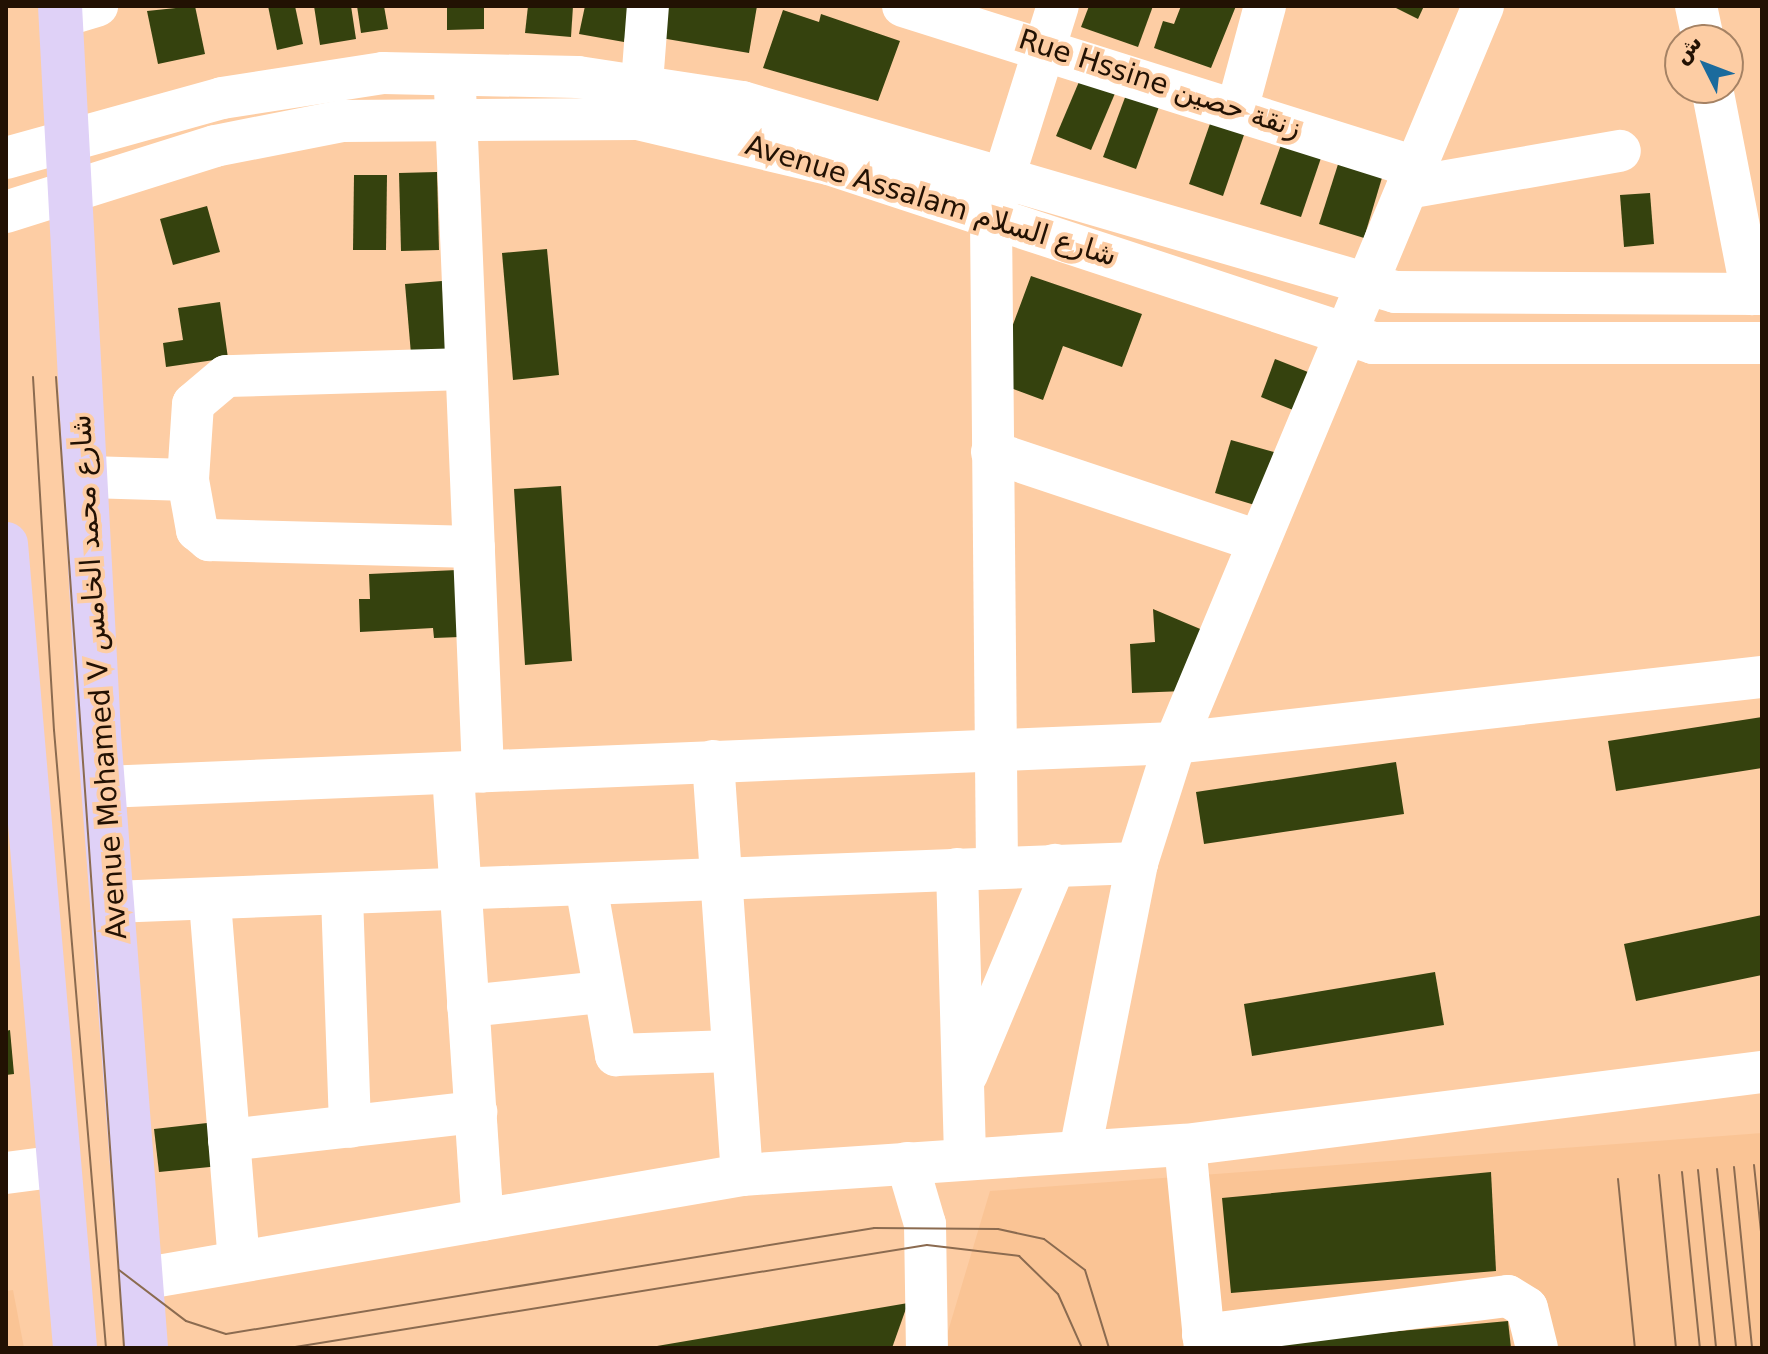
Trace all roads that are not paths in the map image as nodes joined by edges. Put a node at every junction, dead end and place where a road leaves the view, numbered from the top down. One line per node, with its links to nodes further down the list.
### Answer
1 (648, 6): 9 (street)
2 (903, 6): 7 (street, Rue Hssine زنقة حصين)
3 (1058, 6): 7 (street)
4 (1265, 6): 11 (street)
5 (1483, 6): 17 (street)
6 (72, 10): 13 (main road, Avenue Mohamed V شارع محمد الخامس)
7 (1045, 46): 11 (street, Rue Hssine زنقة حصين); 16 (street)
8 (453, 73): 9 (street, Avenue Assalam شارع السلام); 12 (street); 13 (street, Avenue Assalam شارع السلام)
9 (640, 101): 12 (street, Avenue Assalam شارع السلام); 16 (street, Avenue Assalam شارع السلام); 20 (street, Avenue Assalam شارع السلام)
10 (1715, 104): 22 (street)
11 (1238, 106): 17 (street, Rue Hssine زنقة حصين)
12 (457, 115): 18 (street, Avenue Assalam شارع السلام); 25 (street)
13 (62, 142): 15 (street, Avenue Assalam شارع السلام); 18 (main road, Avenue Mohamed V شارع محمد الخامس)
14 (1620, 151): 17 (street)
15 (6, 158)
16 (1001, 175): 20 (street); 21 (street, Avenue Assalam شارع السلام)
17 (1411, 178): 21 (street)
18 (66, 193): 19 (street, Avenue Assalam شارع السلام); 27 (main road, Avenue Mohamed V شارع محمد الخامس)
19 (6, 212)
20 (991, 218): 23 (street, Avenue Assalam شارع السلام); 26 (street)
21 (1370, 287): 22 (street, Avenue Assalam شارع السلام); 23 (street)
22 (1757, 294)
23 (1348, 337): 24 (street, Avenue Assalam شارع السلام); 29 (street)
24 (1762, 343)
25 (466, 369): 28 (street); 31 (street)
26 (992, 452): 29 (street); 35 (street)
27 (88, 477): 28 (street); 38 (main road, Avenue Mohamed V شارع محمد الخامس)
28 (188, 480): 31 (street)
29 (1258, 541): 34 (street)
30 (6, 544): 32 (main road)
31 (474, 547): 37 (street)
32 (10, 660): 42 (main road)
33 (1762, 677): 34 (street)
34 (1175, 743): 35 (street); 39 (street)
35 (993, 749): 36 (street); 41 (street)
36 (713, 761): 37 (street); 43 (street)
37 (468, 773): 38 (street); 45 (street)
38 (104, 787): 47 (main road, Avenue Mohamed V شارع محمد الخامس)
39 (1137, 863): 40 (street); 58 (street)
40 (1055, 865): 41 (street); 53 (street)
41 (977, 869): 43 (street); 53 (street)
42 (21, 870): 61 (main road)
43 (724, 880): 44 (street); 51 (street)
44 (586, 885): 45 (street); 49 (street)
45 (459, 891): 46 (street); 50 (street)
46 (342, 896): 48 (street); 55 (street)
47 (112, 902): 48 (street); 66 (main road, Avenue Mohamed V شارع محمد الخامس)
48 (210, 902): 56 (street)
49 (602, 992): 50 (street); 51 (street)
50 (468, 1006): 54 (street)
51 (731, 1051): 63 (street)
52 (1762, 1072): 57 (street)
53 (962, 1086): 59 (street)
54 (476, 1112): 55 (street); 64 (street)
55 (350, 1127): 56 (street)
56 (229, 1140): 65 (street)
57 (1185, 1145): 58 (street); 67 (street)
58 (1080, 1151): 59 (street)
59 (965, 1159): 60 (street)
60 (907, 1163): 63 (street); 70 (street)
61 (60, 1166): 62 (street); 68 (main road)
62 (6, 1173)
63 (742, 1175): 64 (street)
64 (483, 1220): 65 (street)
65 (239, 1259): 66 (street)
66 (141, 1279): 69 (main road, Avenue Mohamed V شارع محمد الخامس)
67 (1204, 1342): 71 (street)
68 (75, 1348)
69 (146, 1348)
70 (927, 1348)
71 (1537, 1348)

